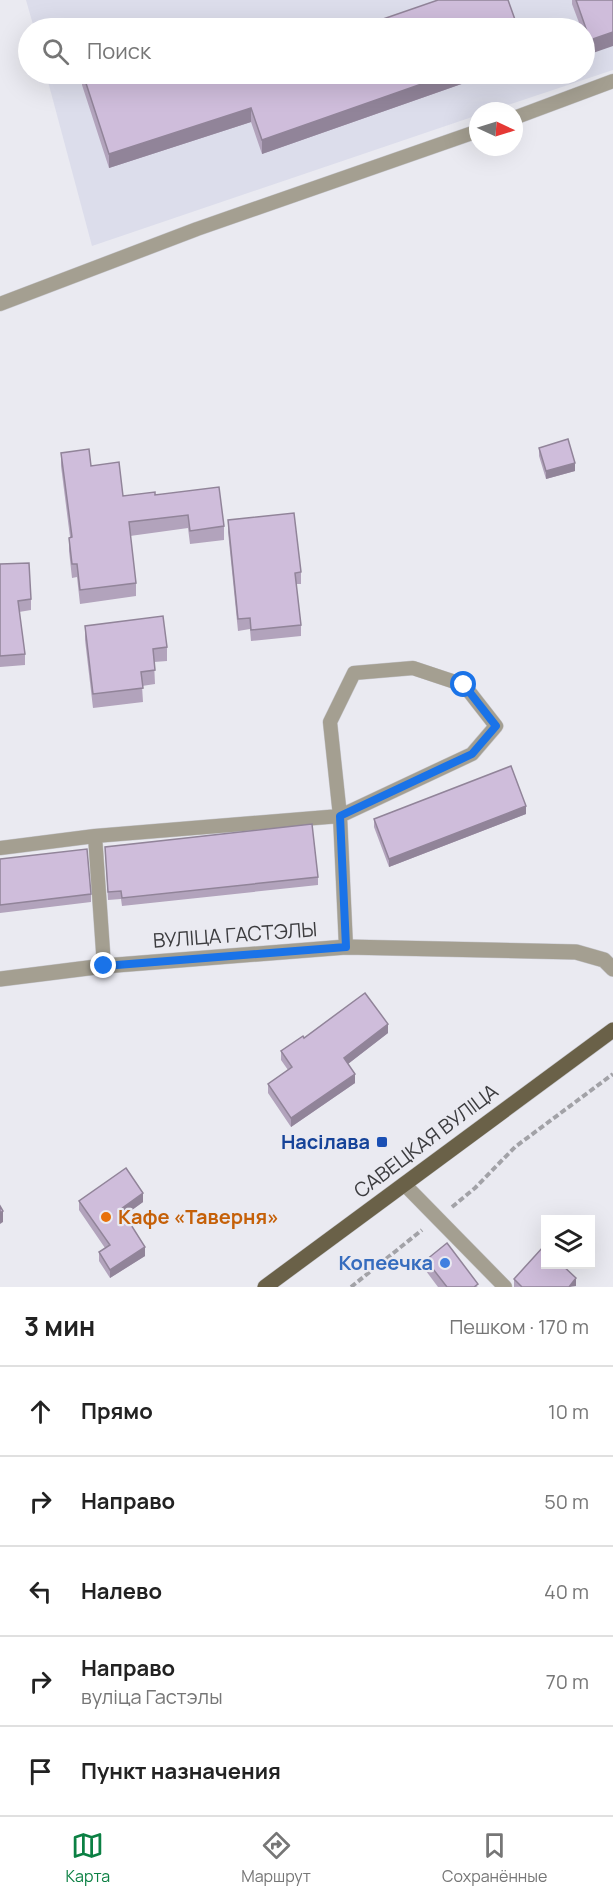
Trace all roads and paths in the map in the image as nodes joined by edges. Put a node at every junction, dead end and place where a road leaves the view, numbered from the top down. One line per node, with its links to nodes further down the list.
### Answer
1 (613, 81): 2 (lane)
2 (523, 115)
3 (469, 134): 4 (lane)
4 (0, 304)
5 (340, 816): 5 (lane); 6 (lane); 8 (lane)
6 (95, 836): 7 (lane); 9 (lane)
7 (0, 848)
8 (346, 947): 9 (street, ВУЛІЦА ГАСТЭЛЫ); 10 (street, ВУЛІЦА ГАСТЭЛЫ)
9 (104, 966): 11 (street, ВУЛІЦА ГАСТЭЛЫ)
10 (613, 969)
11 (0, 978)
12 (613, 1030): 14 (main road, САВЕЦКАЯ ВУЛІЦА)
13 (613, 1074): 15 (path)
14 (404, 1184): 15 (lane); 16 (main road, САВЕЦКАЯ ВУЛІЦА)
15 (438, 1218): 17 (path); 18 (lane)
16 (265, 1287)
17 (351, 1287)
18 (505, 1287)

